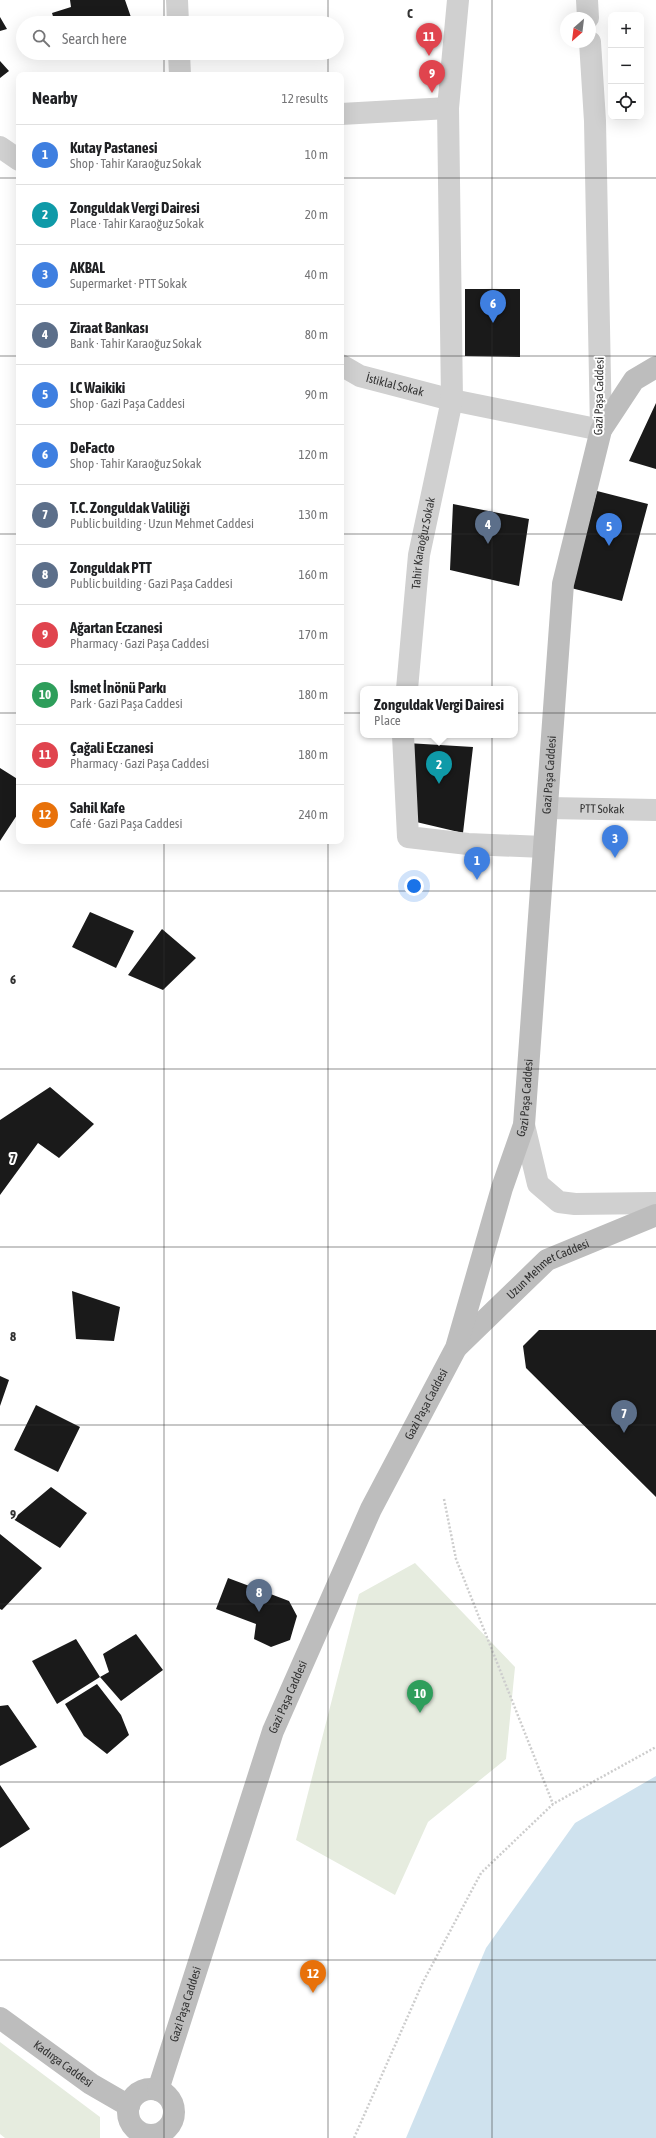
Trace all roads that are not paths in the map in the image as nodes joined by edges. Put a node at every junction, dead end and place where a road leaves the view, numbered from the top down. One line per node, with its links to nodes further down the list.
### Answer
1 (177, 0): 5 (street)
2 (458, 0): 9 (street, Tahir Karaoğuz Sokak)
3 (587, 0): 4 (street)
4 (588, 12)
5 (178, 16)
6 (590, 48): 16 (street, Gazi Paşa Caddesi)
7 (179, 60): 8 (street)
8 (180, 72)
9 (448, 108): 10 (street); 15 (street, Tahir Karaoğuz Sokak)
10 (344, 114)
11 (0, 147): 12 (street)
12 (16, 158)
13 (656, 366): 16 (main road)
14 (344, 367): 15 (street, İstiklal Sokak)
15 (452, 400): 16 (street, İstiklal Sokak); 17 (street, Tahir Karaoğuz Sokak)
16 (601, 430): 19 (main road, Gazi Paşa Caddesi)
17 (407, 686)
18 (403, 738): 21 (street)
19 (548, 808): 20 (street, PTT Sokak); 21 (main road, Gazi Paşa Caddesi)
20 (656, 810)
21 (544, 847): 22 (main road, Gazi Paşa Caddesi)
22 (524, 1125): 23 (street); 25 (main road, Gazi Paşa Caddesi)
23 (656, 1203)
24 (656, 1214): 25 (main road, Uzun Mehmet Caddesi)
25 (456, 1348): 27 (main road, Gazi Paşa Caddesi)
26 (0, 2018): 28 (main road, Kadırga Caddesi)
27 (158, 2090): 28 (main road); 29 (main road)
28 (129, 2106): 29 (main road)
29 (154, 2136)

